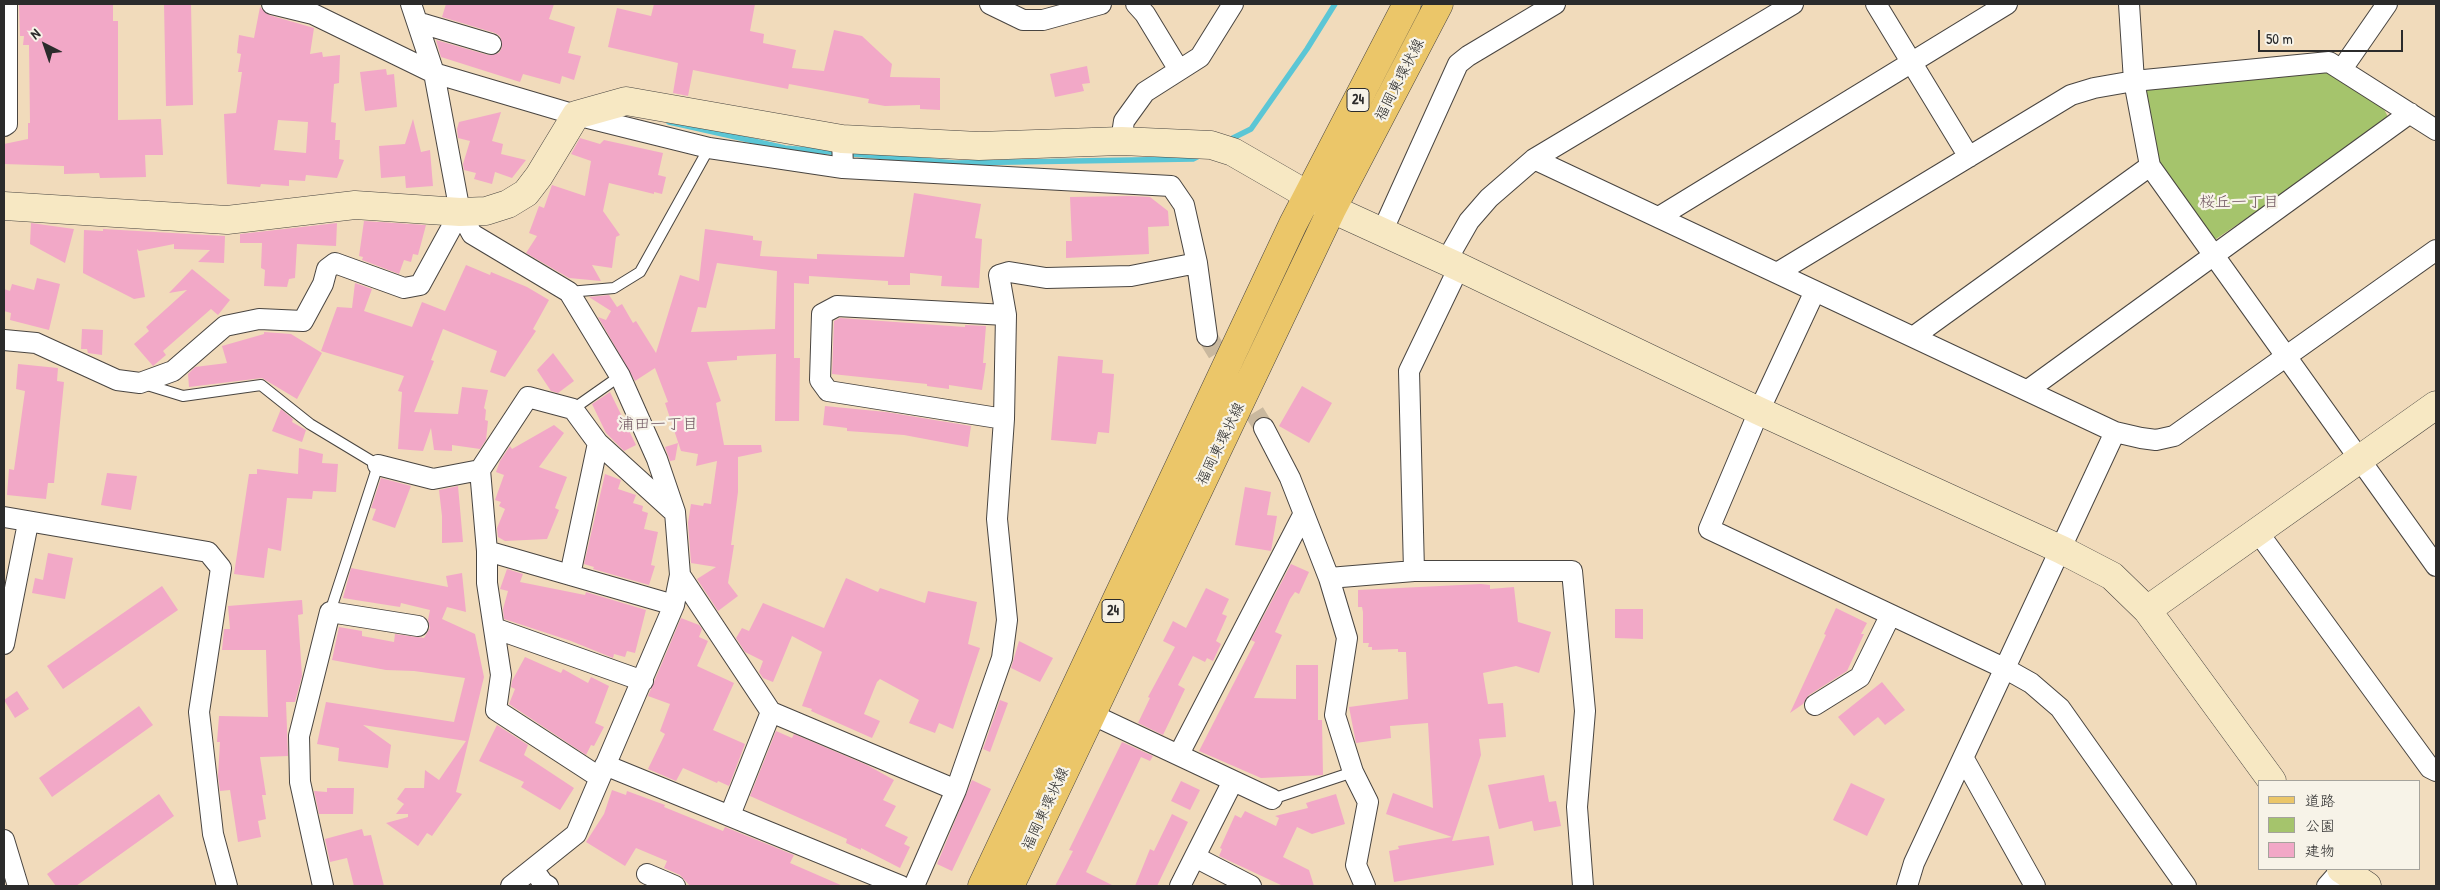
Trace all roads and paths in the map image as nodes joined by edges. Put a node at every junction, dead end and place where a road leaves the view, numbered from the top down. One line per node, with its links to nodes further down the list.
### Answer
1 (7, 4): 24 (street)
2 (272, 4): 20 (street)
3 (990, 4): 4 (street)
4 (1101, 4)
5 (1233, 4): 19 (street)
6 (1407, 4): 33 (main road, 福岡東環状線 / 24)
7 (1439, 4): 35 (main road, 福岡東環状線 / 24)
8 (1555, 4): 38 (street)
9 (1793, 4): 30 (street)
10 (1876, 4): 17 (street)
11 (2007, 4): 17 (street)
12 (2129, 4): 21 (street)
13 (2387, 4): 18 (street)
14 (1144, 7): 19 (street)
15 (414, 13): 16 (street); 20 (street)
16 (491, 44)
17 (1911, 62): 29 (street); 37 (street)
18 (2342, 69): 21 (street); 22 (street)
19 (1179, 70): 27 (street)
20 (434, 73): 23 (street); 36 (street)
21 (2134, 81): 29 (street); 31 (street)
22 (2410, 113): 25 (street); 40 (street)
23 (576, 115): 26 (street); 28 (street); 36 (street)
24 (4, 126)
25 (2436, 130)
26 (842, 138): 27 (street); 32 (street)
27 (1133, 142): 33 (street)
28 (710, 148): 32 (street); 45 (lane)
29 (1969, 157): 43 (street)
30 (1534, 159): 37 (street); 42 (street)
31 (2150, 166): 40 (street); 48 (street)
32 (843, 168): 41 (street)
33 (1308, 195): 35 (street); 112 (main road, 福岡東環状線 / 24)
34 (4, 206): 36 (street)
35 (1332, 210): 38 (street); 87 (main road, 福岡東環状線 / 24)
36 (460, 212): 45 (street); 52 (street)
37 (1659, 218): 43 (street)
38 (1382, 232): 42 (street)
39 (2436, 250): 50 (street)
40 (2213, 256): 50 (street); 53 (street)
41 (1197, 263): 46 (street); 47 (street)
42 (1454, 265): 56 (street); 72 (street)
43 (1777, 273): 44 (street)
44 (1815, 291): 48 (street); 56 (street)
45 (569, 292): 51 (street)
46 (1006, 315): 57 (street); 57 (street)
47 (1207, 336)
48 (1913, 337): 53 (street)
49 (4, 340): 52 (street)
50 (2286, 357): 59 (street); 61 (street)
51 (620, 376): 55 (lane); 64 (street)
52 (140, 383): 62 (lane)
53 (2028, 390): 59 (street)
54 (2436, 405): 61 (street)
55 (573, 409): 60 (street); 63 (street)
56 (1758, 411): 69 (street); 79 (street)
57 (1004, 418): 95 (street)
58 (1264, 428): 65 (street)
59 (2115, 432): 69 (street)
60 (598, 443): 64 (street); 73 (street)
61 (2359, 460): 68 (street); 71 (street)
62 (378, 465): 63 (street); 78 (lane)
63 (480, 470): 70 (street)
64 (675, 512): 74 (street)
65 (1304, 515): 75 (street); 88 (street)
66 (4, 517): 67 (street)
67 (28, 523): 82 (street); 105 (street)
68 (2257, 531): 77 (street); 91 (street)
69 (2062, 550): 77 (street); 83 (street)
70 (487, 551): 73 (street); 81 (street)
71 (2436, 564)
72 (1414, 571): 75 (street); 117 (street)
73 (570, 575): 76 (street)
74 (680, 575): 76 (street); 86 (street)
75 (1329, 578): 92 (street)
76 (674, 605): 84 (street)
77 (2146, 610): 93 (street)
78 (330, 612): 80 (street); 106 (street)
79 (1890, 616): 83 (street); 85 (street)
80 (418, 626)
81 (494, 628): 84 (street); 90 (street)
82 (4, 644)
83 (2006, 669): 89 (street); 120 (street)
84 (643, 681): 90 (street)
85 (1815, 705)
86 (771, 712): 95 (street); 97 (street)
87 (1091, 714): 88 (street); 113 (main road, 福岡東環状線 / 24)
88 (1179, 754): 94 (street)
89 (1964, 760): 118 (street); 119 (street)
90 (602, 771): 97 (street); 100 (street)
91 (2430, 771)
92 (1353, 772): 96 (lane); 116 (street)
93 (2271, 780)
94 (1234, 781): 96 (street); 99 (street)
95 (956, 790): 111 (street)
96 (1272, 799)
97 (730, 815): 110 (street)
98 (4, 840): 104 (street)
99 (1195, 857): 114 (street); 115 (street)
100 (533, 868): 107 (street); 108 (street)
101 (2341, 870): 121 (street)
102 (2343, 870): 122 (street)
103 (647, 874): 109 (street)
104 (18, 886)
105 (226, 886)
106 (323, 886)
107 (511, 886)
108 (548, 886)
109 (675, 886)
110 (901, 886)
111 (914, 886)
112 (982, 886)
113 (1010, 886)
114 (1180, 886)
115 (1251, 886)
116 (1365, 886)
117 (1583, 886)
118 (1907, 886)
119 (2035, 886)
120 (2186, 886)
121 (2327, 886)
122 (2367, 886)

